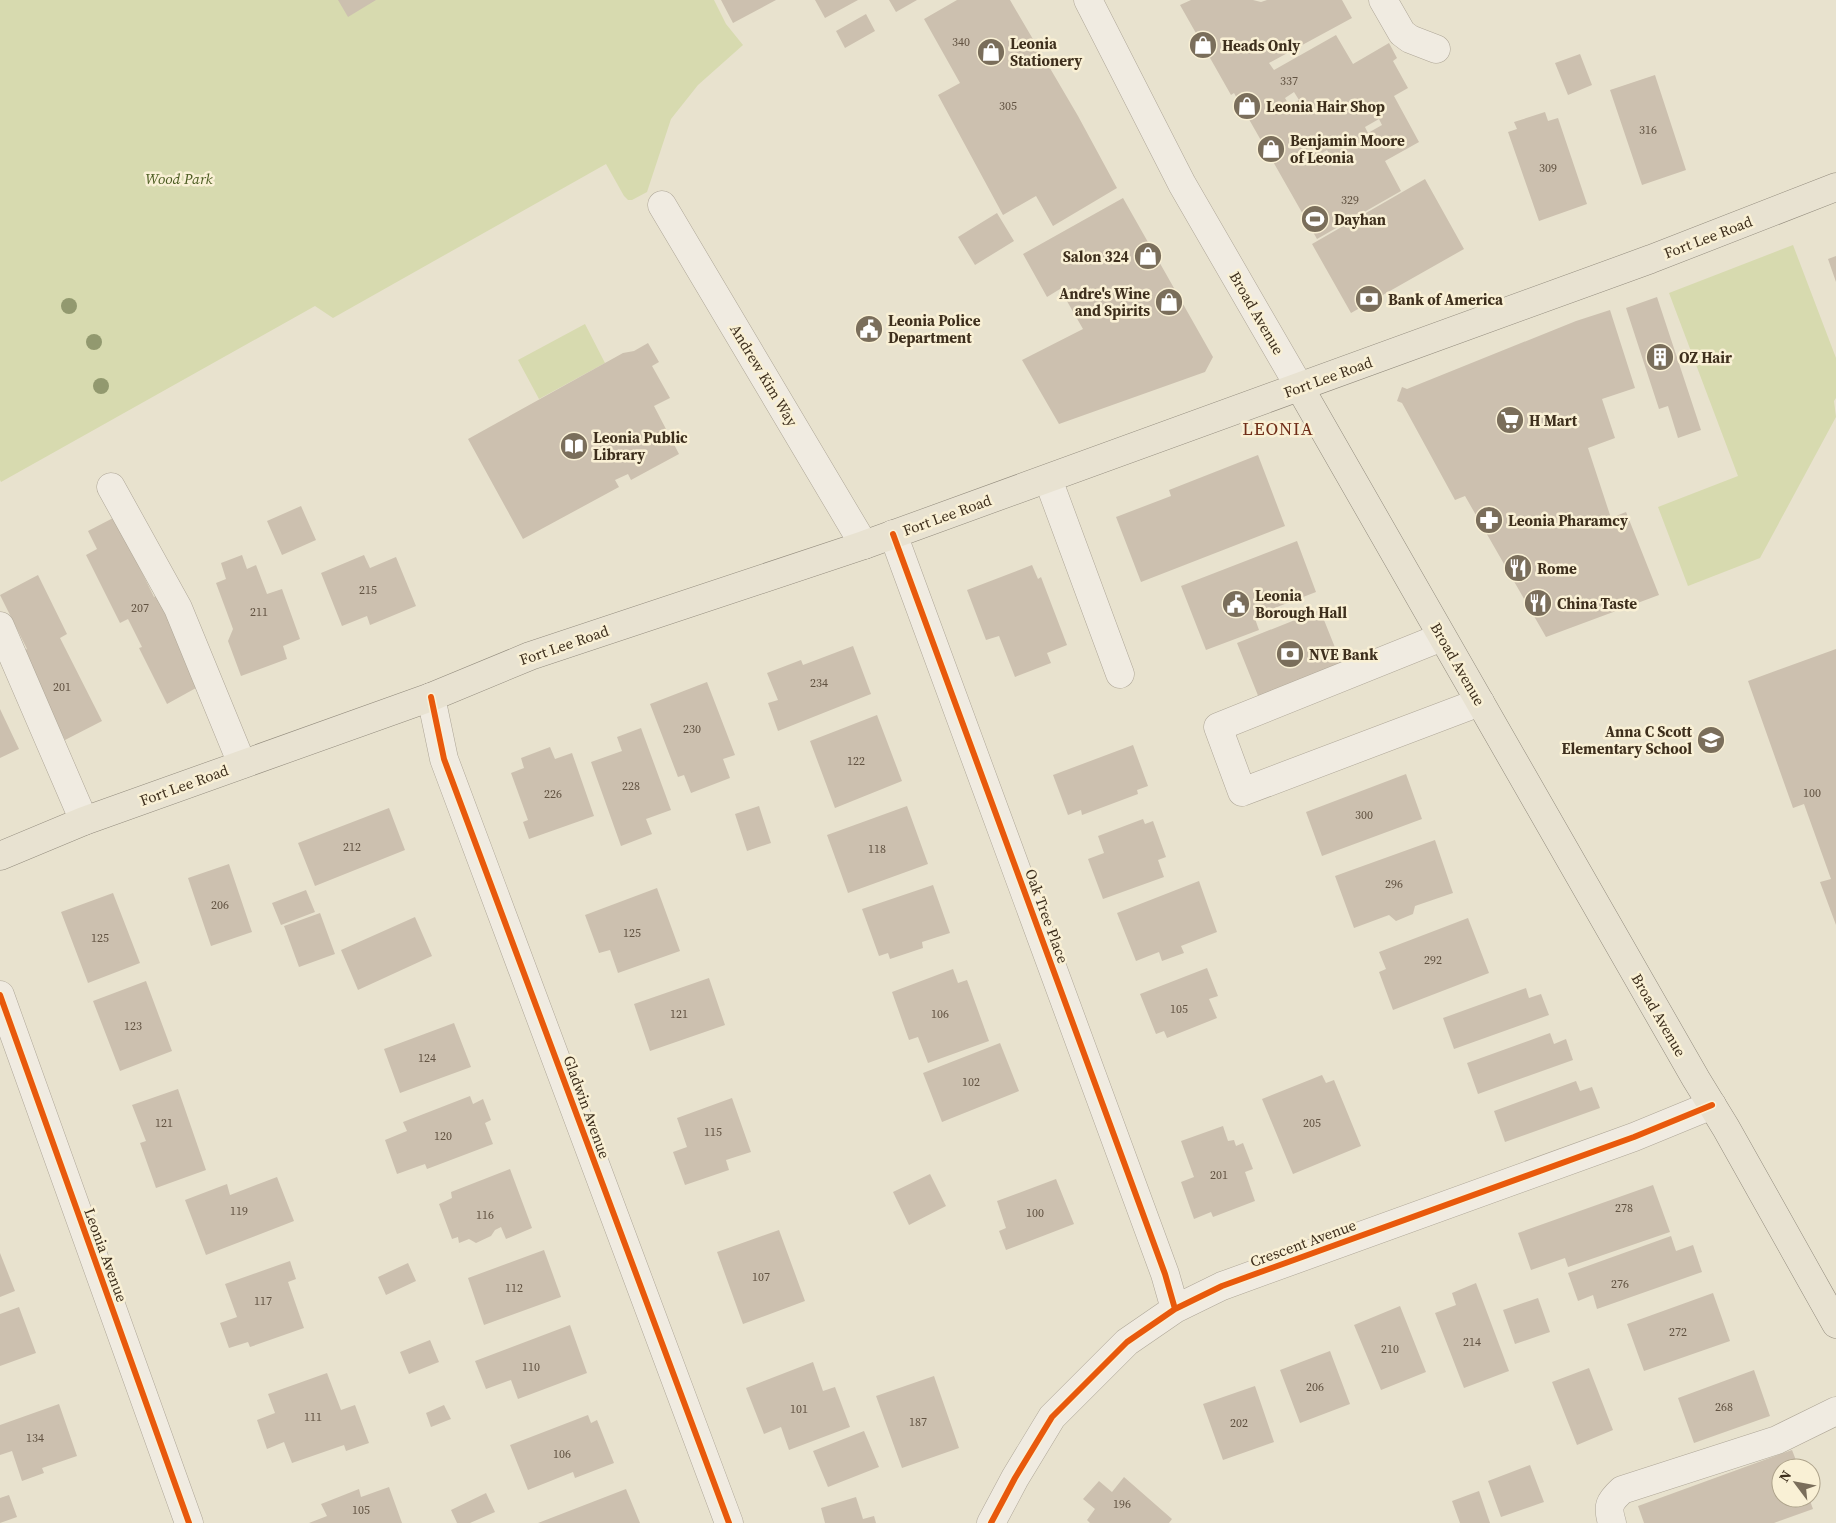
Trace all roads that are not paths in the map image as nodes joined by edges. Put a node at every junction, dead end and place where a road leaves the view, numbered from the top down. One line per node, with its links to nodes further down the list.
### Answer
1 (1383, 0): 3 (street)
2 (1090, 1): 6 (street, Broad Avenue)
3 (1436, 49)
4 (1836, 187): 6 (main road, Fort Lee Road)
5 (662, 205): 10 (street, Andrew Kim Way)
6 (1300, 388): 7 (main road, Fort Lee Road); 12 (main road, Broad Avenue)
7 (1048, 479): 9 (main road, Fort Lee Road); 13 (street)
8 (111, 488): 16 (street)
9 (893, 534): 10 (main road, Fort Lee Road); 21 (street, Oak Tree Place)
10 (864, 545): 14 (main road, Fort Lee Road)
11 (0, 626): 17 (street)
12 (1442, 637): 15 (main road, Broad Avenue); 15 (street)
13 (1120, 674)
14 (431, 696): 16 (main road, Fort Lee Road); 25 (street, Gladwin Avenue)
15 (1480, 702): 20 (main road, Broad Avenue)
16 (242, 764): 17 (main road, Fort Lee Road)
17 (84, 822): 18 (main road, Fort Lee Road)
18 (0, 856)
19 (0, 995): 24 (street, Leonia Avenue)
20 (1712, 1106): 21 (street, Crescent Avenue); 22 (main road, Broad Avenue)
21 (1175, 1309): 26 (street, Crescent Avenue)
22 (1836, 1324)
23 (1836, 1411): 27 (street)
24 (190, 1523)
25 (729, 1523)
26 (990, 1523)
27 (1612, 1523)

